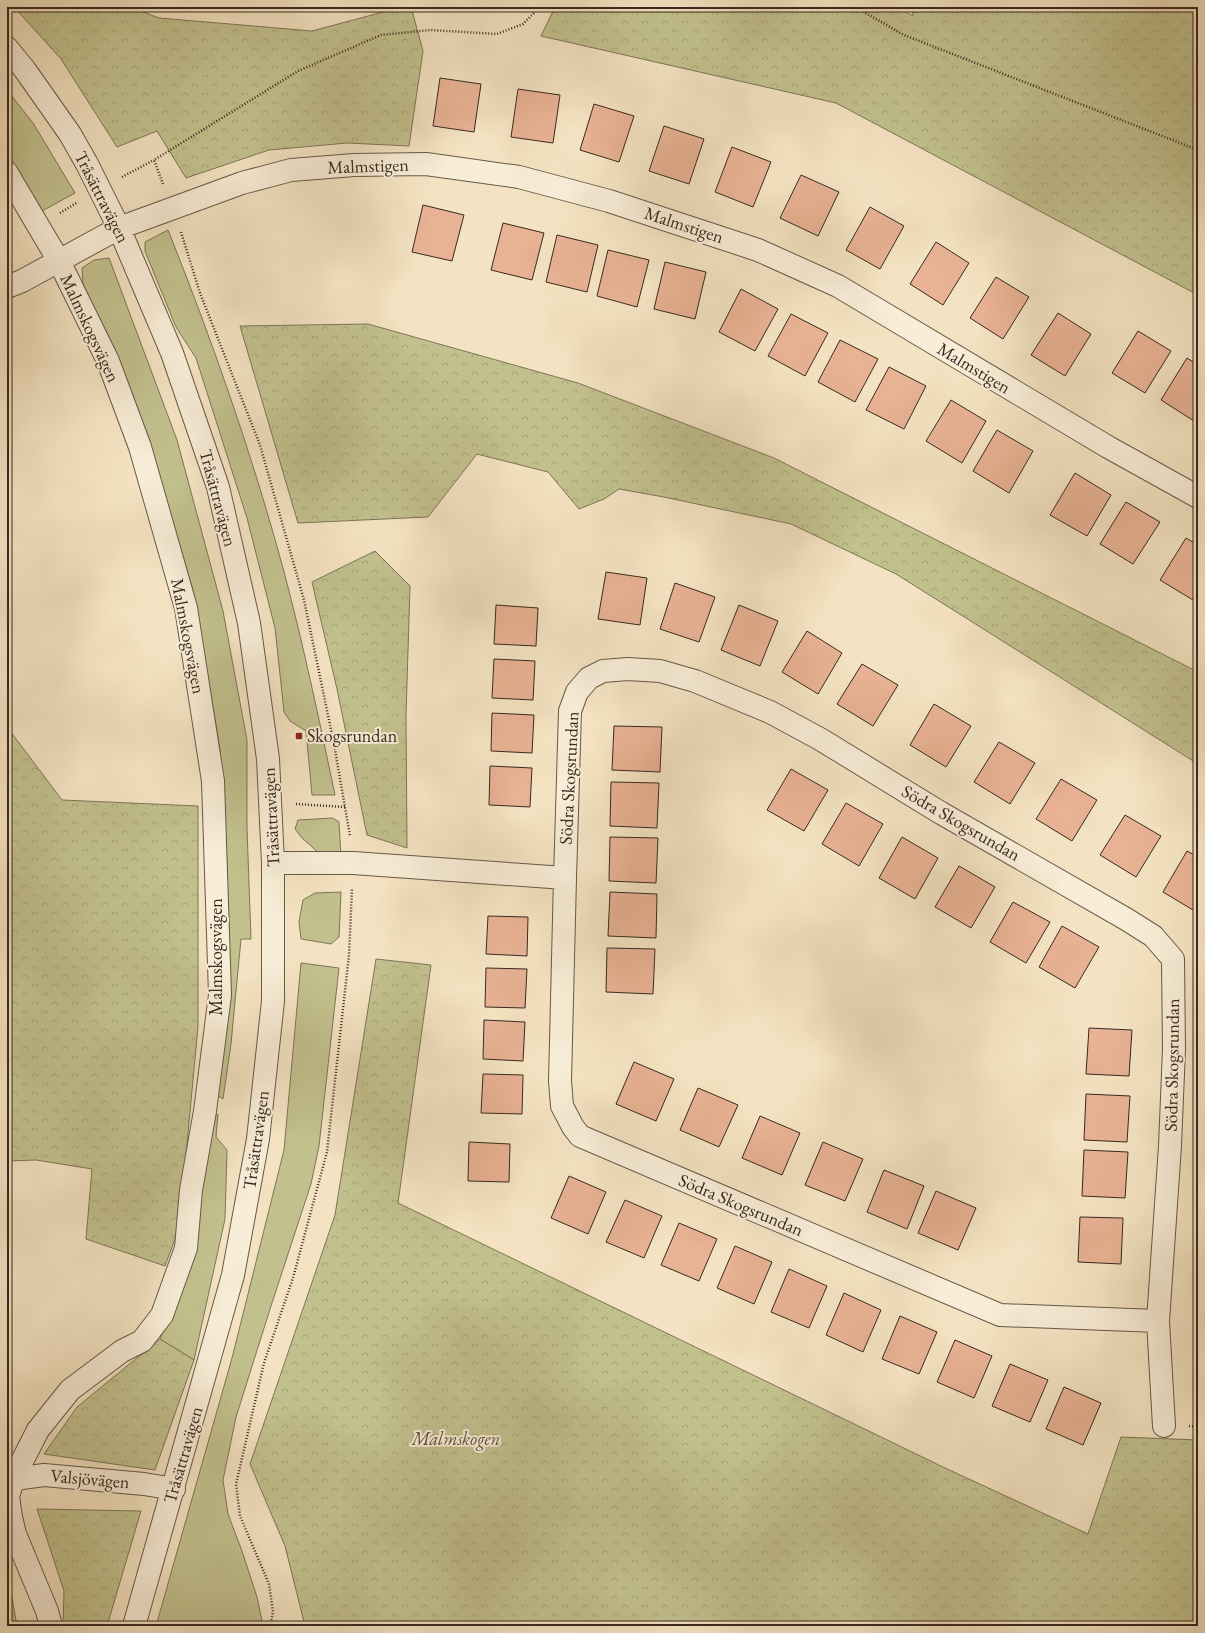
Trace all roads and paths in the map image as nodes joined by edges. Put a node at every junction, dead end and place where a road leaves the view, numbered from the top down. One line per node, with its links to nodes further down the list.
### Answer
1 (540, 7): 6 (path)
2 (855, 7): 4 (path)
3 (7, 48): 7 (street, Tråsättravägen)
4 (1198, 150)
5 (7, 173): 8 (street, Malmskogsvägen)
6 (173, 208): 7 (street, Malmstigen); 10 (street, Malmstigen); 12 (path)
7 (119, 228): 8 (street, Malmstigen); 13 (street, Tråsättravägen)
8 (59, 261): 9 (street, Malmstigen); 18 (street, Malmskogsvägen)
9 (7, 287)
10 (1198, 497)
11 (296, 804): 12 (path)
12 (346, 807): 14 (path)
13 (273, 863): 14 (street); 19 (street, Tråsättravägen)
14 (353, 863): 15 (street); 22 (path)
15 (565, 878): 16 (street, Södra Skogsrundan); 16 (street, Södra Skogsrundan)
16 (1158, 1321): 17 (street, Södra Skogsrundan)
17 (1164, 1426)
18 (10, 1479): 19 (street, Valsjövägen); 20 (street, Malmskogsvägen)
19 (174, 1489): 21 (street, Tråsättravägen)
20 (51, 1626)
21 (134, 1626)
22 (270, 1626)

